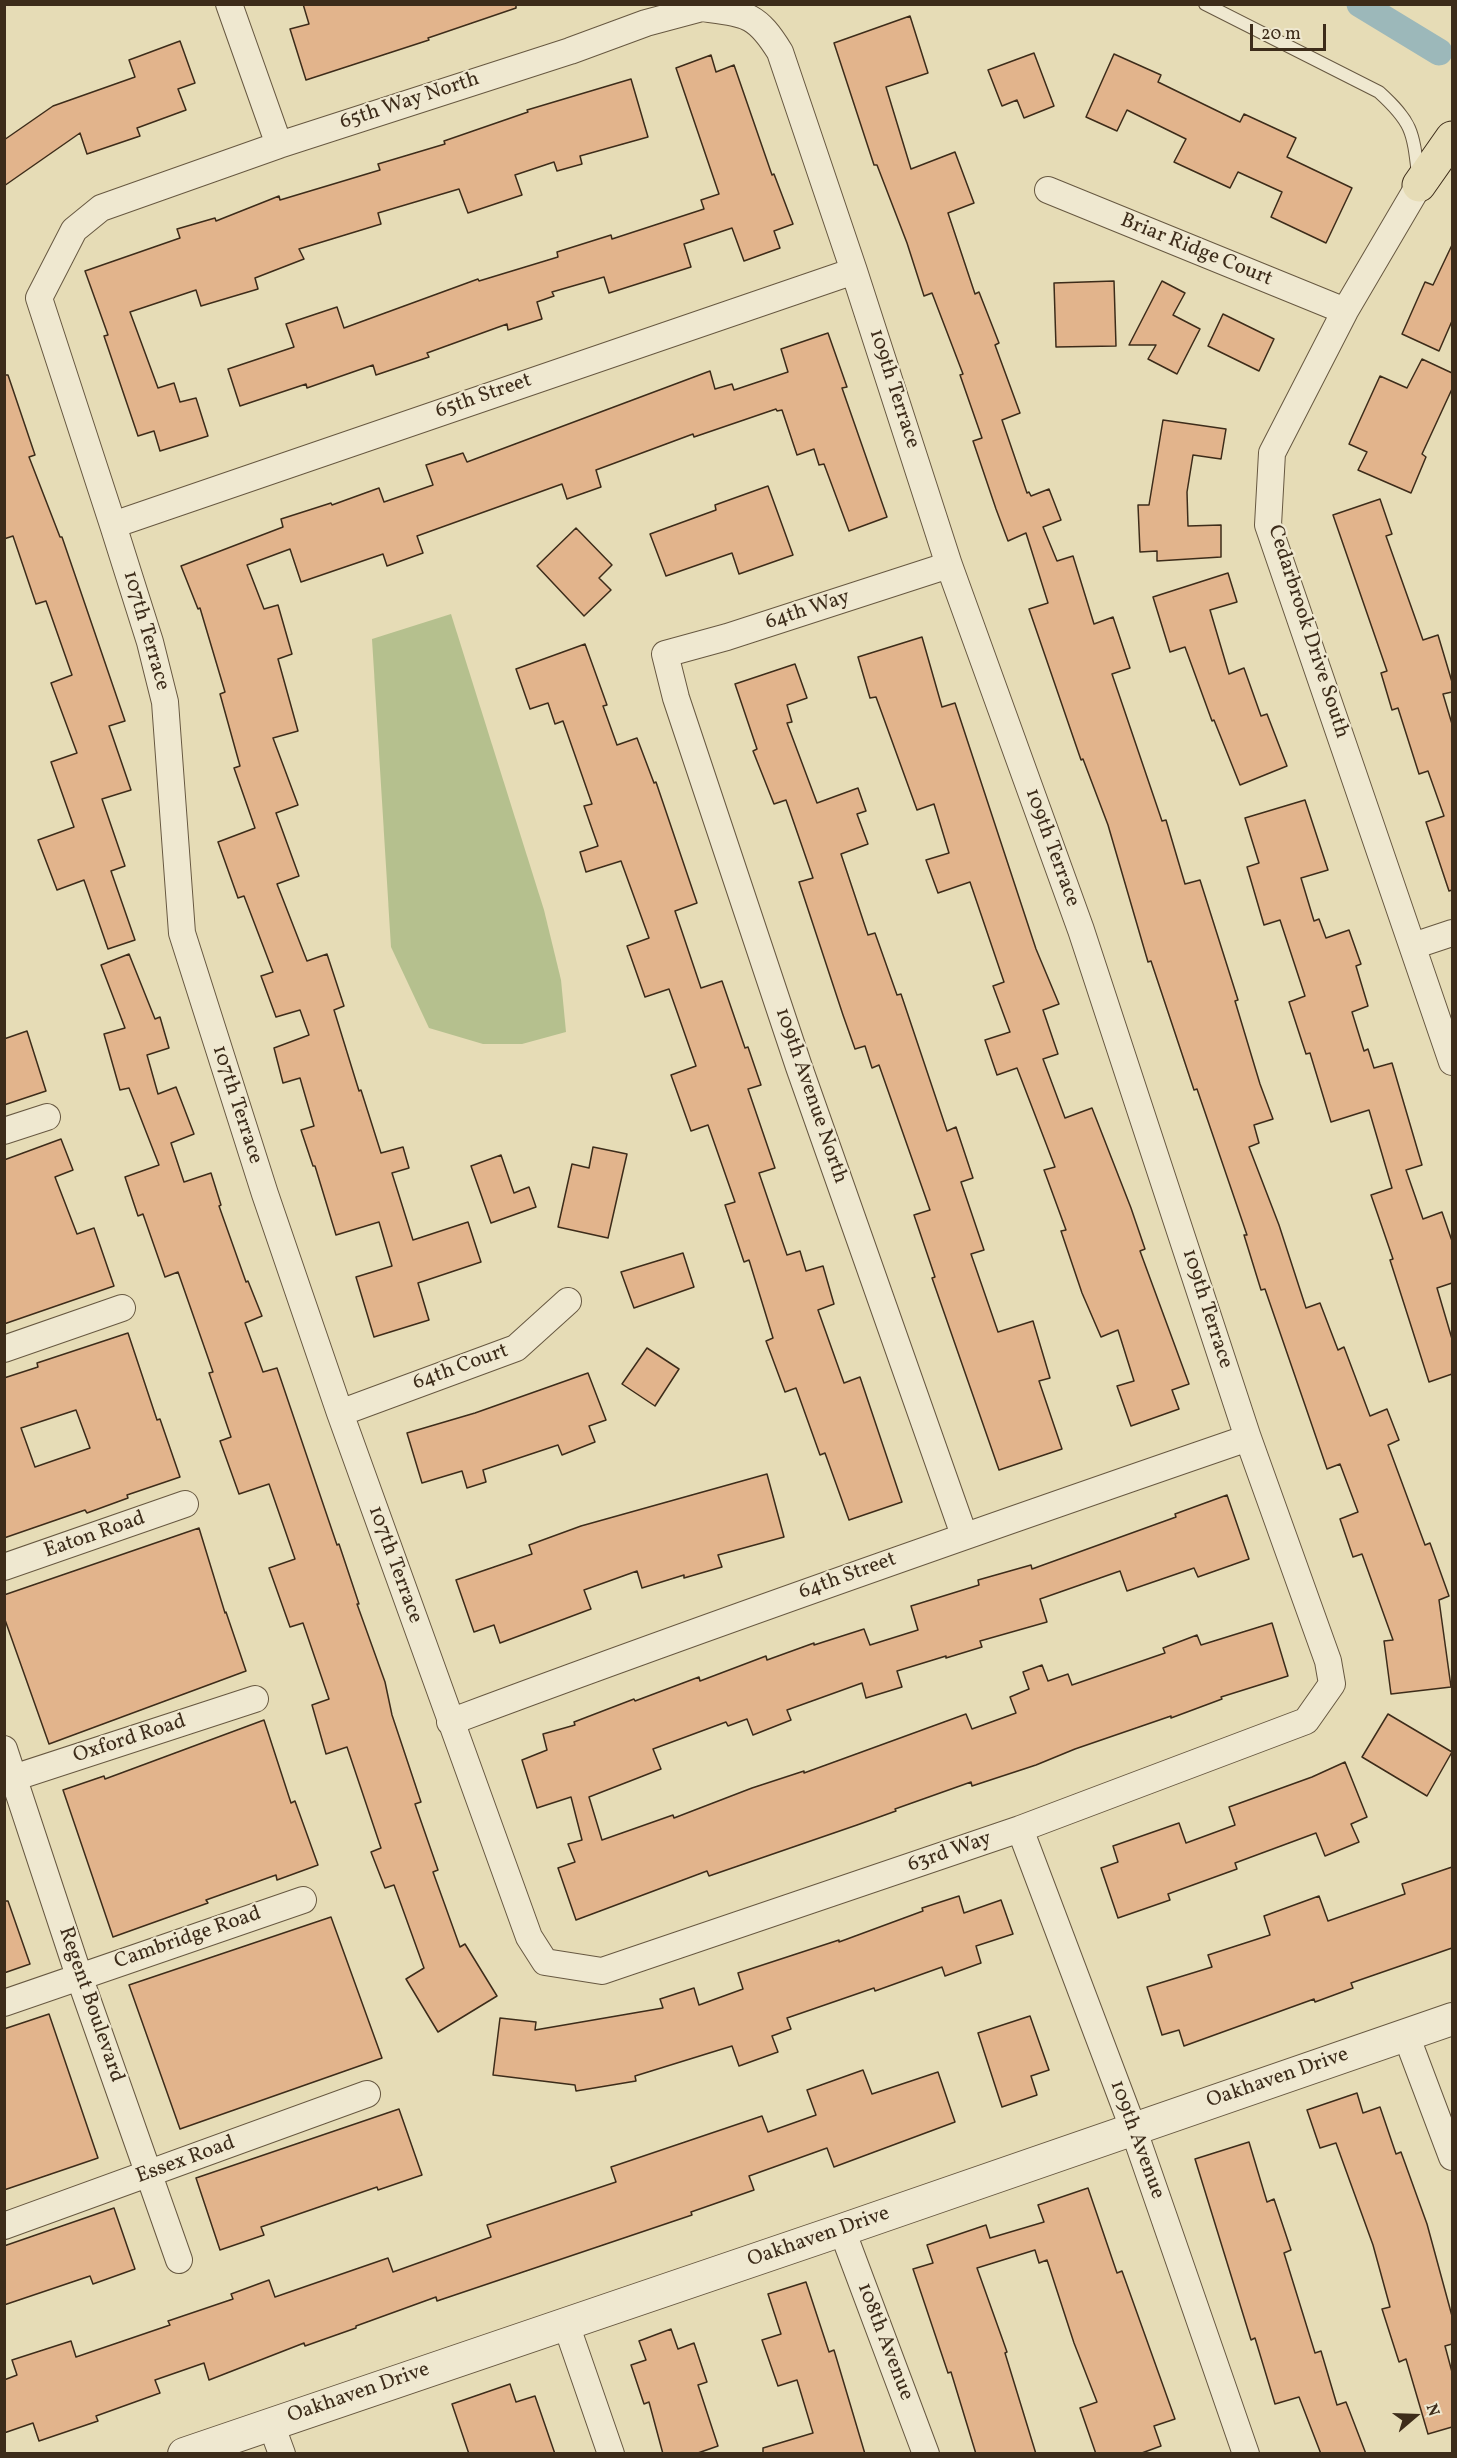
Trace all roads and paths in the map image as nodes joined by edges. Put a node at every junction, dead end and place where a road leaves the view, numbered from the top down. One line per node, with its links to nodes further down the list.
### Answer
1 (229, 4): 5 (street)
2 (1205, 4): 6 (lane)
3 (755, 21): 5 (street, 65th Way North); 9 (street, 109th Terrace)
4 (1452, 138): 6 (main road)
5 (279, 145): 8 (street, 65th Way North)
6 (1419, 185): 10 (street, Cedarbrook Drive South)
7 (1048, 190): 10 (street, Briar Ridge Court)
8 (74, 230): 11 (street, 107th Terrace)
9 (854, 271): 11 (street, 65th Street); 12 (street, 109th Terrace)
10 (1345, 311): 15 (street, Cedarbrook Drive South)
11 (113, 525): 22 (street, 107th Terrace)
12 (950, 565): 13 (street, 64th Way); 23 (street, 109th Terrace)
13 (665, 654): 25 (street, 109th Avenue North)
14 (1452, 933): 15 (street)
15 (1413, 946): 16 (street, Cedarbrook Drive South)
16 (1452, 1062)
17 (46, 1117): 18 (street)
18 (4, 1131)
19 (568, 1301): 22 (street, 64th Court)
20 (122, 1308): 21 (street)
21 (4, 1349)
22 (340, 1413): 29 (street, 107th Terrace)
23 (1248, 1437): 25 (street, 64th Street); 27 (street, 109th Terrace)
24 (185, 1504): 26 (street, Eaton Road)
25 (964, 1535): 29 (street, 64th Street)
26 (4, 1567)
27 (1332, 1684): 32 (street, 63rd Way)
28 (255, 1699): 31 (street, Oxford Road)
29 (450, 1722): 34 (street, 107th Terrace)
30 (4, 1749): 31 (street, Regent Boulevard)
31 (9, 1779): 35 (street, Regent Boulevard)
32 (1020, 1829): 34 (street, 63rd Way); 40 (street, 109th Avenue)
33 (303, 1900): 35 (street, Cambridge Road)
34 (545, 1962)
35 (79, 1976): 36 (street, Cambridge Road); 42 (street, Regent Boulevard)
36 (4, 2003)
37 (1452, 2019): 38 (street, Oakhaven Drive)
38 (1406, 2035): 40 (street, Oakhaven Drive); 41 (street)
39 (367, 2094): 42 (street, Essex Road)
40 (1133, 2128): 44 (street, Oakhaven Drive); 52 (street, 109th Avenue)
41 (1452, 2157)
42 (148, 2175): 43 (street, Essex Road); 45 (street, Regent Boulevard)
43 (4, 2226)
44 (842, 2230): 46 (street, Oakhaven Drive); 51 (street, 108th Avenue)
45 (179, 2260)
46 (566, 2324): 47 (street, Oakhaven Drive); 50 (street)
47 (271, 2424): 48 (street, Oakhaven Drive); 49 (street)
48 (184, 2454)
49 (282, 2454)
50 (611, 2454)
51 (926, 2454)
52 (1246, 2454)

